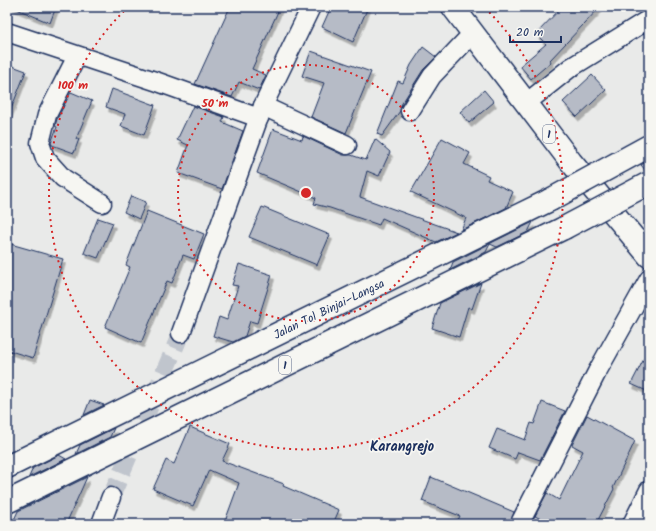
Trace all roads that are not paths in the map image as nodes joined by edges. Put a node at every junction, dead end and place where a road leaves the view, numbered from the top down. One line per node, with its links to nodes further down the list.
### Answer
1 (311, 7): 9 (street)
2 (453, 7): 5 (highway, 1)
3 (649, 19): 7 (street)
4 (7, 32): 6 (street)
5 (473, 33): 7 (highway, 1); 8 (street)
6 (77, 56): 9 (street); 13 (street)
7 (525, 104): 14 (highway, 1)
8 (410, 111)
9 (261, 112): 10 (street); 16 (street)
10 (347, 145)
11 (649, 146): 17 (highway, Jalan Tol Binjai–Langsa, bridge)
12 (649, 182): 20 (highway, 1, bridge)
13 (102, 203)
14 (649, 256)
15 (649, 280): 21 (street)
16 (181, 333)
17 (7, 467)
18 (649, 490): 23 (street)
19 (111, 497): 22 (street)
20 (7, 502)
21 (521, 521)
22 (101, 524)
23 (632, 524)

